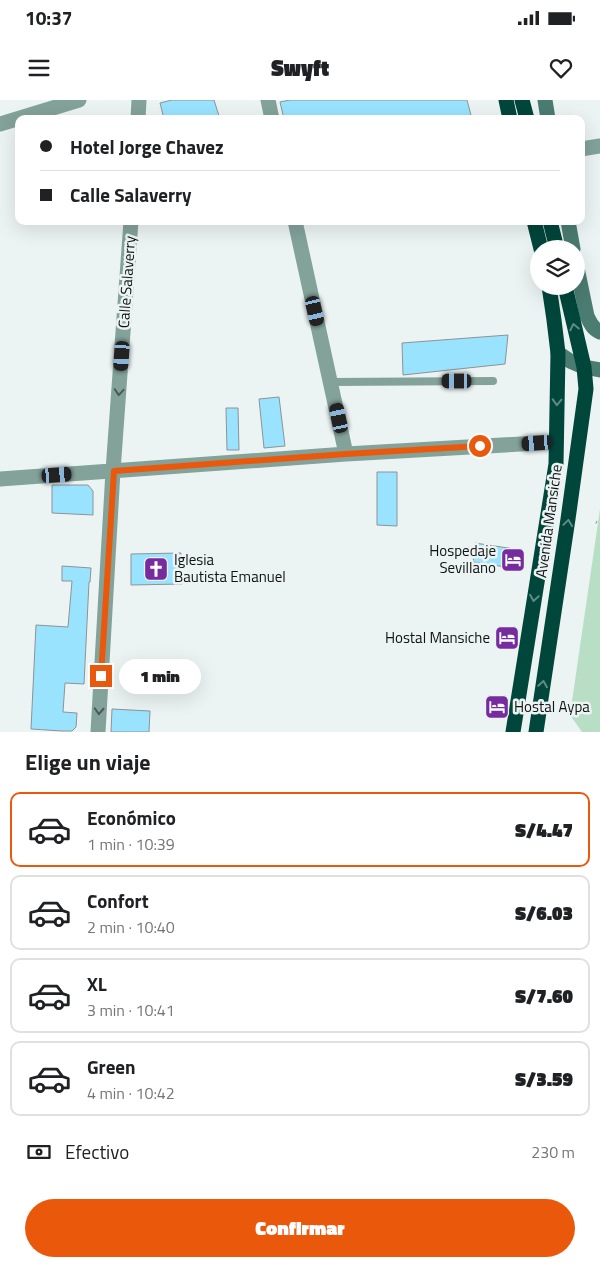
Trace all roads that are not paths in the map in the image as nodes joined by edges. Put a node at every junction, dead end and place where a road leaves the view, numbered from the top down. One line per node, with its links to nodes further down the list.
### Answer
1 (79, 100): 7 (street)
2 (140, 100): 8 (street)
3 (268, 100): 9 (street)
4 (506, 100): 10 (highway)
5 (522, 100): 11 (highway)
6 (545, 100): 12 (main road)
7 (30, 115)
8 (138, 115)
9 (271, 115)
10 (509, 115)
11 (526, 115)
12 (547, 115)
13 (15, 119): 14 (street)
14 (0, 124)
15 (600, 146): 16 (street)
16 (585, 149)
17 (131, 225): 36 (street, Calle Salaverry, one-way to 36)
18 (296, 225): 33 (street)
19 (535, 225): 22 (highway)
20 (551, 225): 23 (highway)
21 (569, 225): 24 (main road)
22 (539, 240)
23 (555, 240)
24 (571, 240)
25 (550, 295): 29 (highway, Avenida Mansiche)
26 (567, 295): 30 (highway, Avenida Mansiche, one-way to 26)
27 (583, 295): 28 (main road)
28 (598, 332)
29 (558, 353): 30 (main road); 34 (highway, Avenida Mansiche, one-way to 34)
30 (584, 367): 31 (main road); 40 (highway, Avenida Mansiche, one-way to 30)
31 (600, 370)
32 (493, 380): 33 (lane)
33 (331, 382): 35 (street)
34 (556, 442): 35 (street); 39 (highway, Avenida Mansiche, one-way to 39)
35 (346, 454): 36 (street)
36 (114, 471): 37 (street); 38 (street, Calle Salaverry, one-way to 38)
37 (0, 479)
38 (98, 732)
39 (513, 732)
40 (536, 732)

